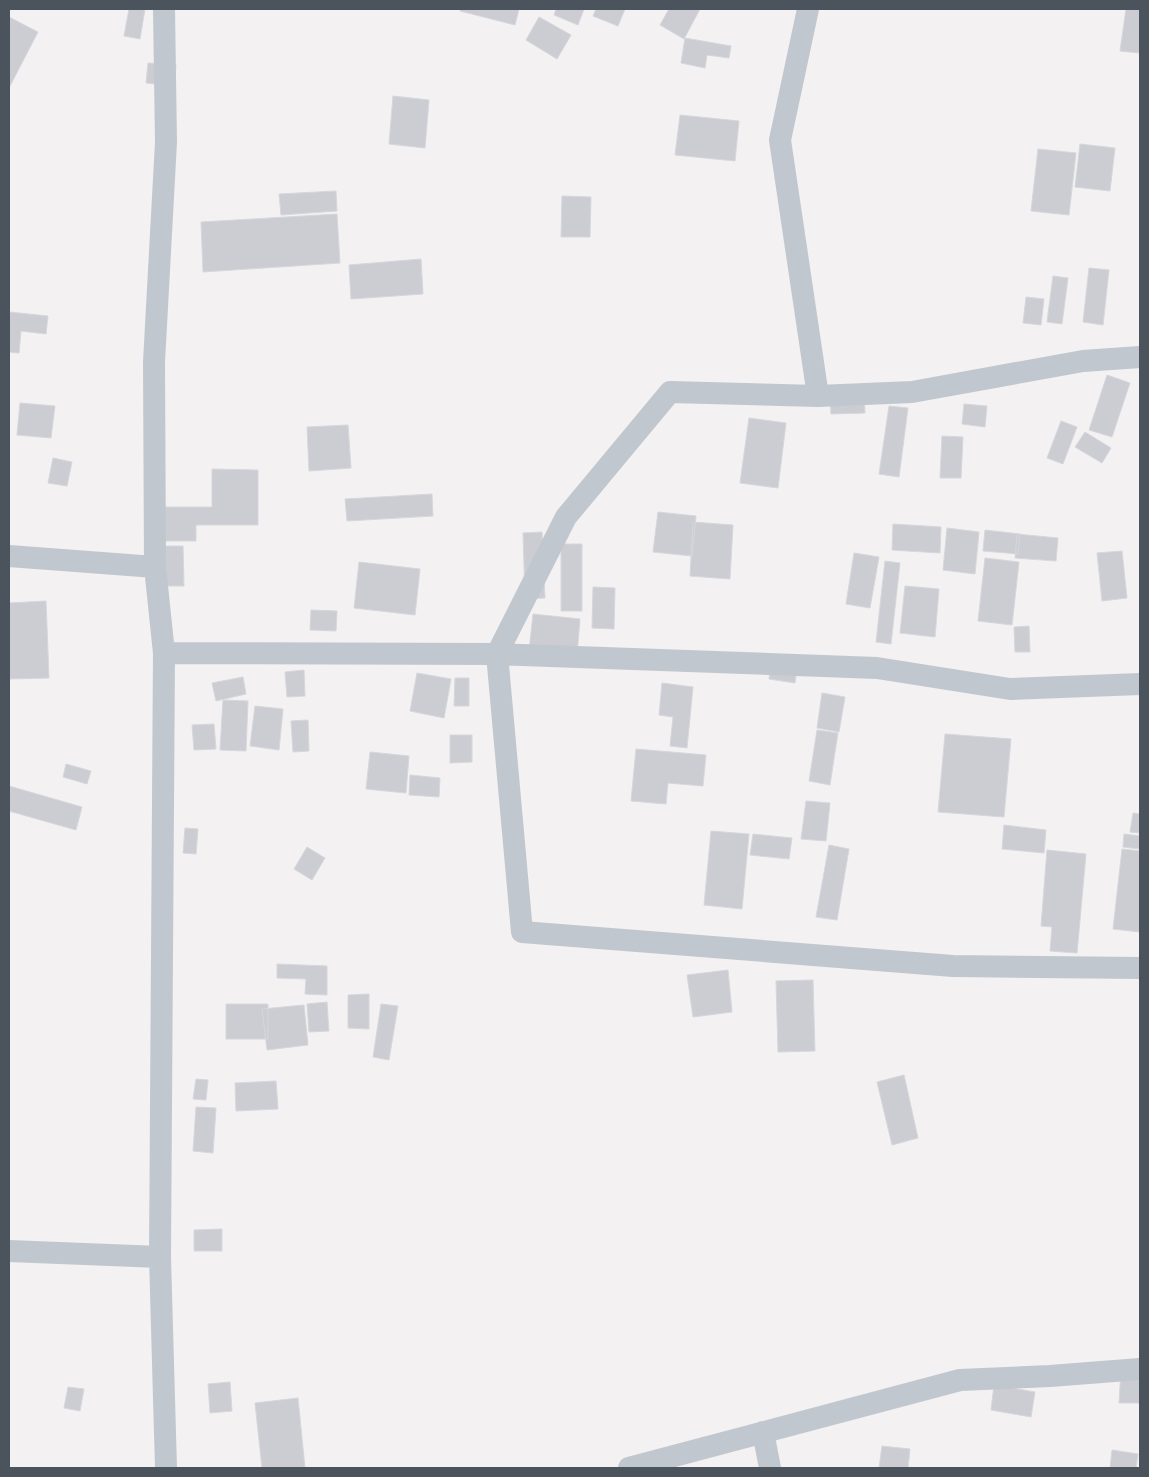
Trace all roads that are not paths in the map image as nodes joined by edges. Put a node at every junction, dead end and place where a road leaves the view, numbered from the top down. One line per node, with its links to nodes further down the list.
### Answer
1 (164, 9): 6 (street)
2 (808, 9): 4 (street)
3 (1140, 358): 4 (street)
4 (818, 396): 8 (street)
5 (9, 556): 6 (street)
6 (155, 567): 7 (street)
7 (164, 653): 8 (street); 12 (street)
8 (497, 654): 9 (street); 10 (street)
9 (1140, 684)
10 (1140, 968)
11 (9, 1251): 12 (street)
12 (160, 1257): 15 (street)
13 (1140, 1369): 14 (street)
14 (763, 1432): 16 (street); 17 (street)
15 (166, 1468)
16 (629, 1468)
17 (770, 1468)

